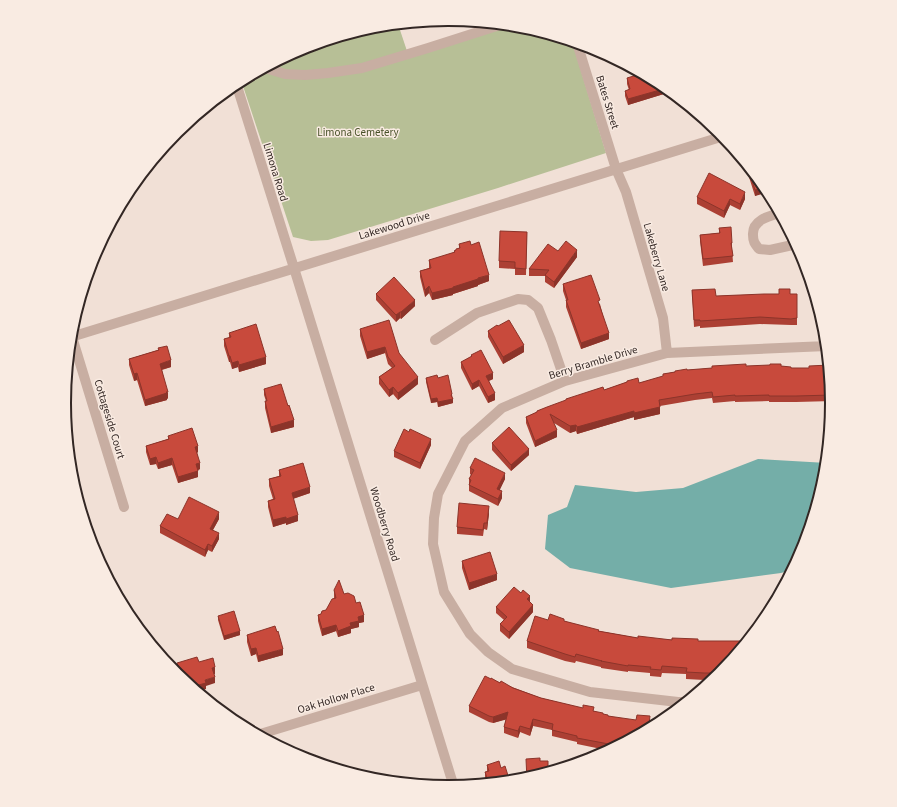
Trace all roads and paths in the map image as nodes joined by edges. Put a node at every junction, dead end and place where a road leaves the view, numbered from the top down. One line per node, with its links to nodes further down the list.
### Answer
1 (490, 28): 3 (street)
2 (579, 50): 6 (street, Bates Street)
3 (272, 70)
4 (238, 90): 9 (street, Limona Road)
5 (716, 138): 6 (street, Lakewood Drive)
6 (616, 169): 9 (street, Lakewood Drive); 14 (street, Lakeberry Lane)
7 (775, 214): 8 (street)
8 (791, 245)
9 (294, 268): 10 (street, Lakewood Drive); 17 (street, Woodberry Road)
10 (77, 335)
11 (435, 340): 15 (street)
12 (822, 346): 14 (street, Berry Bramble Drive)
13 (75, 349): 16 (street, Cottageside Court)
14 (667, 353): 15 (street, Berry Bramble Drive)
15 (565, 381): 18 (street, Berry Bramble Drive)
16 (124, 507)
17 (422, 685): 19 (street, Oak Hollow Place); 20 (street, Woodberry Road)
18 (679, 702)
19 (265, 733)
20 (452, 781)

